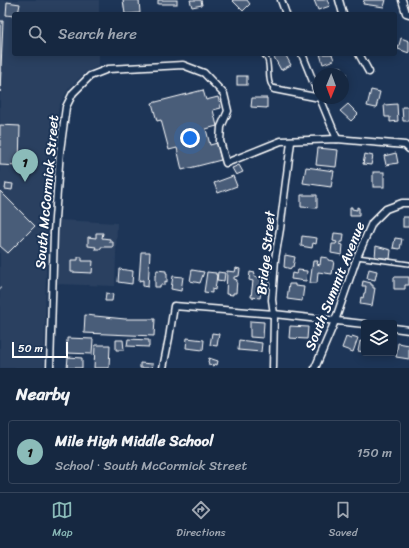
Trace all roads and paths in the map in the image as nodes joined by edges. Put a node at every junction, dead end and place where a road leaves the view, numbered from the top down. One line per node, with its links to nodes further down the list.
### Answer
1 (280, 0): 4 (street)
2 (339, 0): 5 (street)
3 (402, 0): 6 (street)
4 (285, 12)
5 (342, 12)
6 (409, 14)
7 (266, 56): 12 (lane)
8 (303, 56): 11 (street)
9 (360, 56): 10 (street)
10 (369, 72)
11 (313, 82)
12 (274, 89): 13 (street)
13 (313, 97)
14 (322, 104): 15 (street)
15 (337, 139): 16 (street); 17 (street)
16 (291, 142): 21 (street, Bridge Street); 26 (street, South McCormick Street)
17 (409, 149)
18 (409, 203): 19 (street, South Summit Avenue)
19 (357, 257): 20 (lane); 22 (street, South Summit Avenue)
20 (409, 264)
21 (274, 314): 22 (street); 27 (street); 28 (street, Bridge Street)
22 (335, 321): 23 (street); 29 (street, South Summit Avenue)
23 (361, 324)
24 (397, 328): 25 (street)
25 (409, 330)
26 (50, 368)
27 (163, 368)
28 (273, 368)
29 (315, 368)

